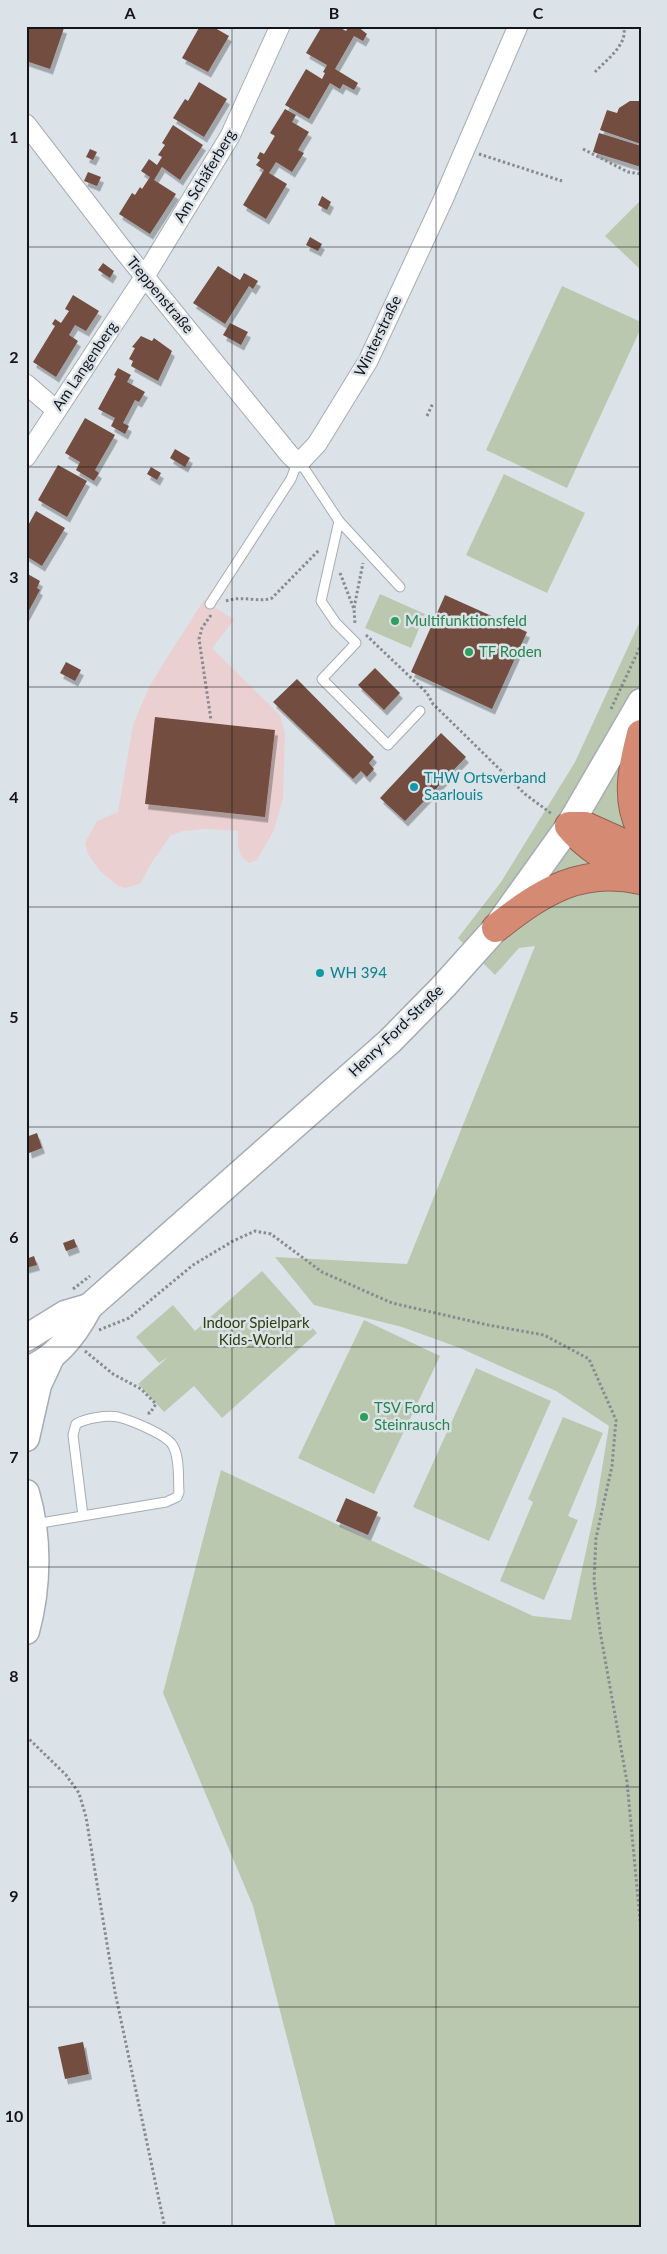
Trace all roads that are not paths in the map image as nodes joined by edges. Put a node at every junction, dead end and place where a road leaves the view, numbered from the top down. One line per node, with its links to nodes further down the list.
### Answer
1 (280, 26): 6 (street, Am Schäferberg)
2 (518, 26): 5 (street, Winterstraße)
3 (526, 26): 5 (street, Winterstraße)
4 (26, 124): 6 (street, Treppenstraße)
5 (443, 200): 10 (street, Winterstraße)
6 (145, 276): 8 (street, Am Langenberg); 10 (street, Treppenstraße)
7 (26, 384): 8 (street)
8 (56, 410): 9 (street, Am Langenberg)
9 (26, 457)
10 (299, 462): 11 (lane); 13 (lane)
11 (339, 521): 12 (lane); 15 (lane)
12 (400, 587)
13 (213, 606)
14 (641, 702): 17 (street, Henry-Ford-Straße)
15 (420, 711)
16 (641, 734): 18 (highway)
17 (557, 817): 19 (highway); 20 (highway); 21 (street, Henry-Ford-Straße)
18 (641, 830)
19 (641, 851)
20 (641, 879): 21 (highway)
21 (496, 928): 22 (street, Henry-Ford-Straße)
22 (80, 1299): 23 (street, Henry-Ford-Straße); 24 (street, Henry-Ford-Straße)
23 (26, 1338)
24 (50, 1357): 25 (street, Henry-Ford-Straße); 26 (street)
25 (26, 1370)
26 (26, 1438)
27 (26, 1493): 29 (street)
28 (83, 1516): 28 (lane); 29 (lane)
29 (33, 1525): 30 (street)
30 (26, 1630)

